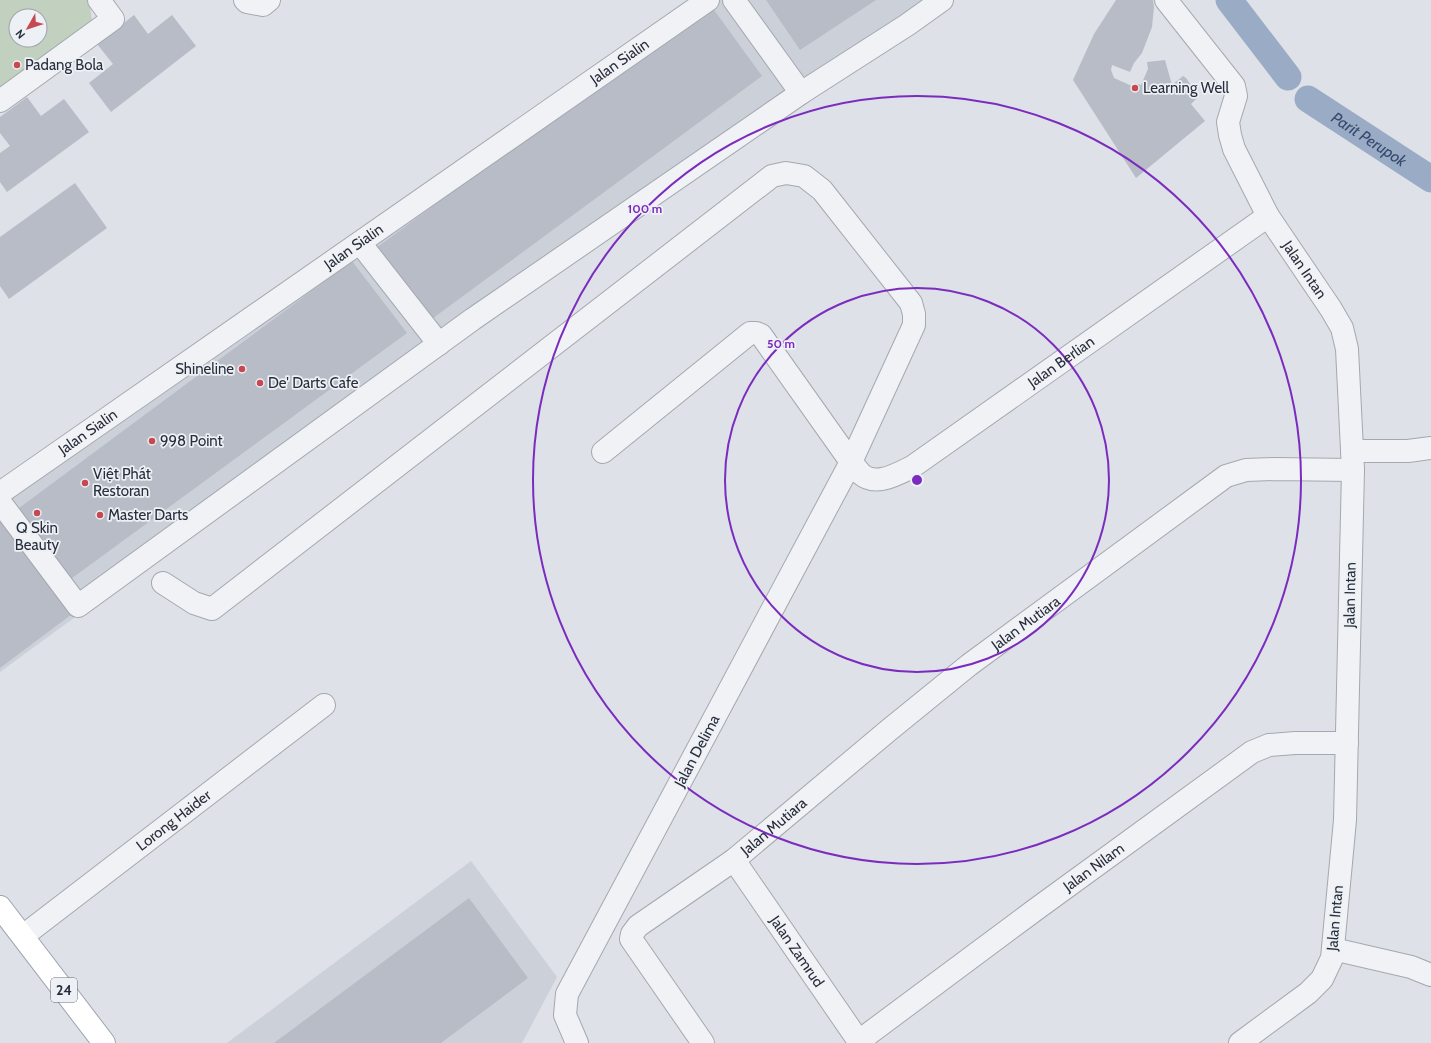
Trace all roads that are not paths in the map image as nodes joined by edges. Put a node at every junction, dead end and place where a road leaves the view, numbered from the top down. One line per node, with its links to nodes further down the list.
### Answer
1 (99, 0): 9 (street)
2 (245, 0): 3 (street)
3 (269, 0)
4 (708, 0): 11 (street, Jalan Sialin)
5 (734, 0): 8 (street)
6 (942, 0): 8 (street)
7 (1166, 0): 10 (street, Jalan Intan)
8 (802, 93): 12 (street)
9 (0, 101)
10 (1268, 216): 15 (street, Jalan Intan); 16 (street, Jalan Berlian)
11 (360, 243): 12 (street); 17 (street, Jalan Sialin)
12 (438, 344): 18 (street)
13 (1431, 448): 15 (street, Jalan Mutiara)
14 (603, 452): 16 (street, Jalan Berlian)
15 (1353, 460): 21 (street, Jalan Intan); 22 (street, Jalan Mutiara)
16 (851, 462): 19 (street, Jalan Delima); 30 (street, Jalan Delima)
17 (0, 493)
18 (0, 502)
19 (163, 583)
20 (324, 705): 25 (street, Lorong Haider)
21 (1347, 743): 26 (street, Jalan Intan); 28 (street, Jalan Nilam)
22 (734, 860): 28 (street, Jalan Zamrud); 31 (street, Jalan Mutiara)
23 (0, 895): 25 (main road, 24)
24 (0, 907): 25 (main road, 24)
25 (22, 935): 29 (main road, 24)
26 (1333, 949): 27 (street); 32 (street, Jalan Intan)
27 (1431, 975)
28 (859, 1042)
29 (104, 1043)
30 (575, 1043)
31 (703, 1043)
32 (1240, 1043)

